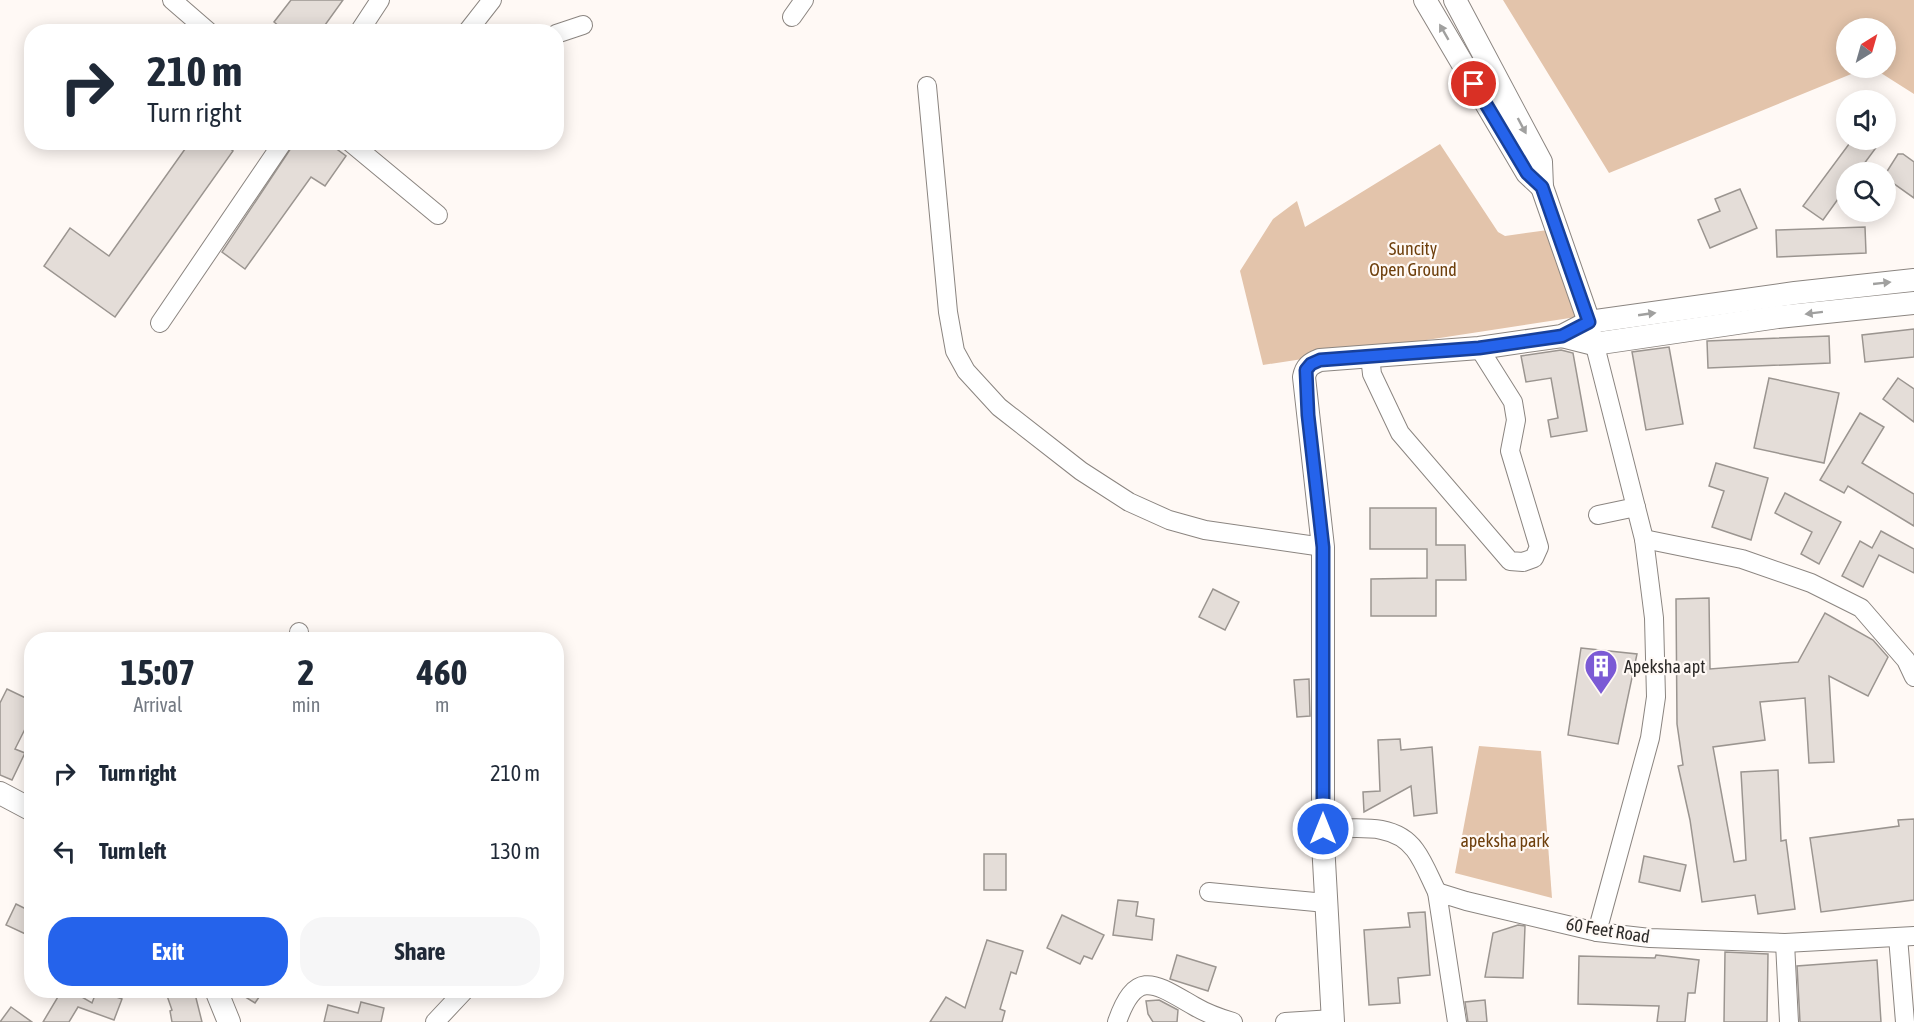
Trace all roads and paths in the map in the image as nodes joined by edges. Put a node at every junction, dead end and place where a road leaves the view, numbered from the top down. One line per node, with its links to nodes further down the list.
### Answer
1 (172, 0): 8 (street)
2 (381, 0): 9 (street)
3 (492, 0): 10 (street)
4 (804, 0): 7 (street)
5 (1425, 0): 16 (street, one-way to 5)
6 (1455, 0): 16 (street, one-way to 16)
7 (792, 17)
8 (200, 24)
9 (364, 24)
10 (473, 24)
11 (583, 25): 12 (street)
12 (564, 31)
13 (927, 86): 30 (street)
14 (278, 150): 22 (street)
15 (373, 150): 17 (street)
16 (1545, 196): 21 (street)
17 (438, 215)
18 (1914, 280): 19 (street, one-way to 18)
19 (1846, 298): 20 (street); 21 (street, one-way to 19); 24 (street, one-way to 24)
20 (1914, 303)
21 (1589, 322): 23 (street); 24 (street)
22 (160, 323)
23 (1562, 336): 24 (street); 25 (street)
24 (1594, 345): 27 (street)
25 (1479, 348): 26 (street); 26 (street)
26 (1370, 357): 30 (street)
27 (1636, 507): 28 (street); 29 (street)
28 (1598, 515)
29 (1644, 539): 31 (street); 38 (street)
30 (1323, 547): 34 (street)
31 (1914, 677)
32 (0, 793): 33 (street)
33 (24, 806)
34 (1323, 829): 36 (street); 37 (street)
35 (1209, 892): 37 (street)
36 (1437, 892): 38 (street, 60 Feet Road); 51 (street)
37 (1326, 903): 45 (street)
38 (1597, 932): 40 (street, 60 Feet Road)
39 (1906, 937): 41 (street, 60 Feet Road); 53 (street)
40 (1742, 942): 41 (street); 42 (street, 60 Feet Road)
41 (1808, 942): 42 (street, 60 Feet Road)
42 (1785, 944): 52 (street)
43 (219, 998): 46 (street)
44 (458, 998): 47 (street)
45 (1333, 1021): 50 (street)
46 (229, 1022)
47 (435, 1022)
48 (1117, 1022): 49 (street)
49 (1233, 1022)
50 (1285, 1022)
51 (1457, 1022)
52 (1790, 1022)
53 (1905, 1022)

